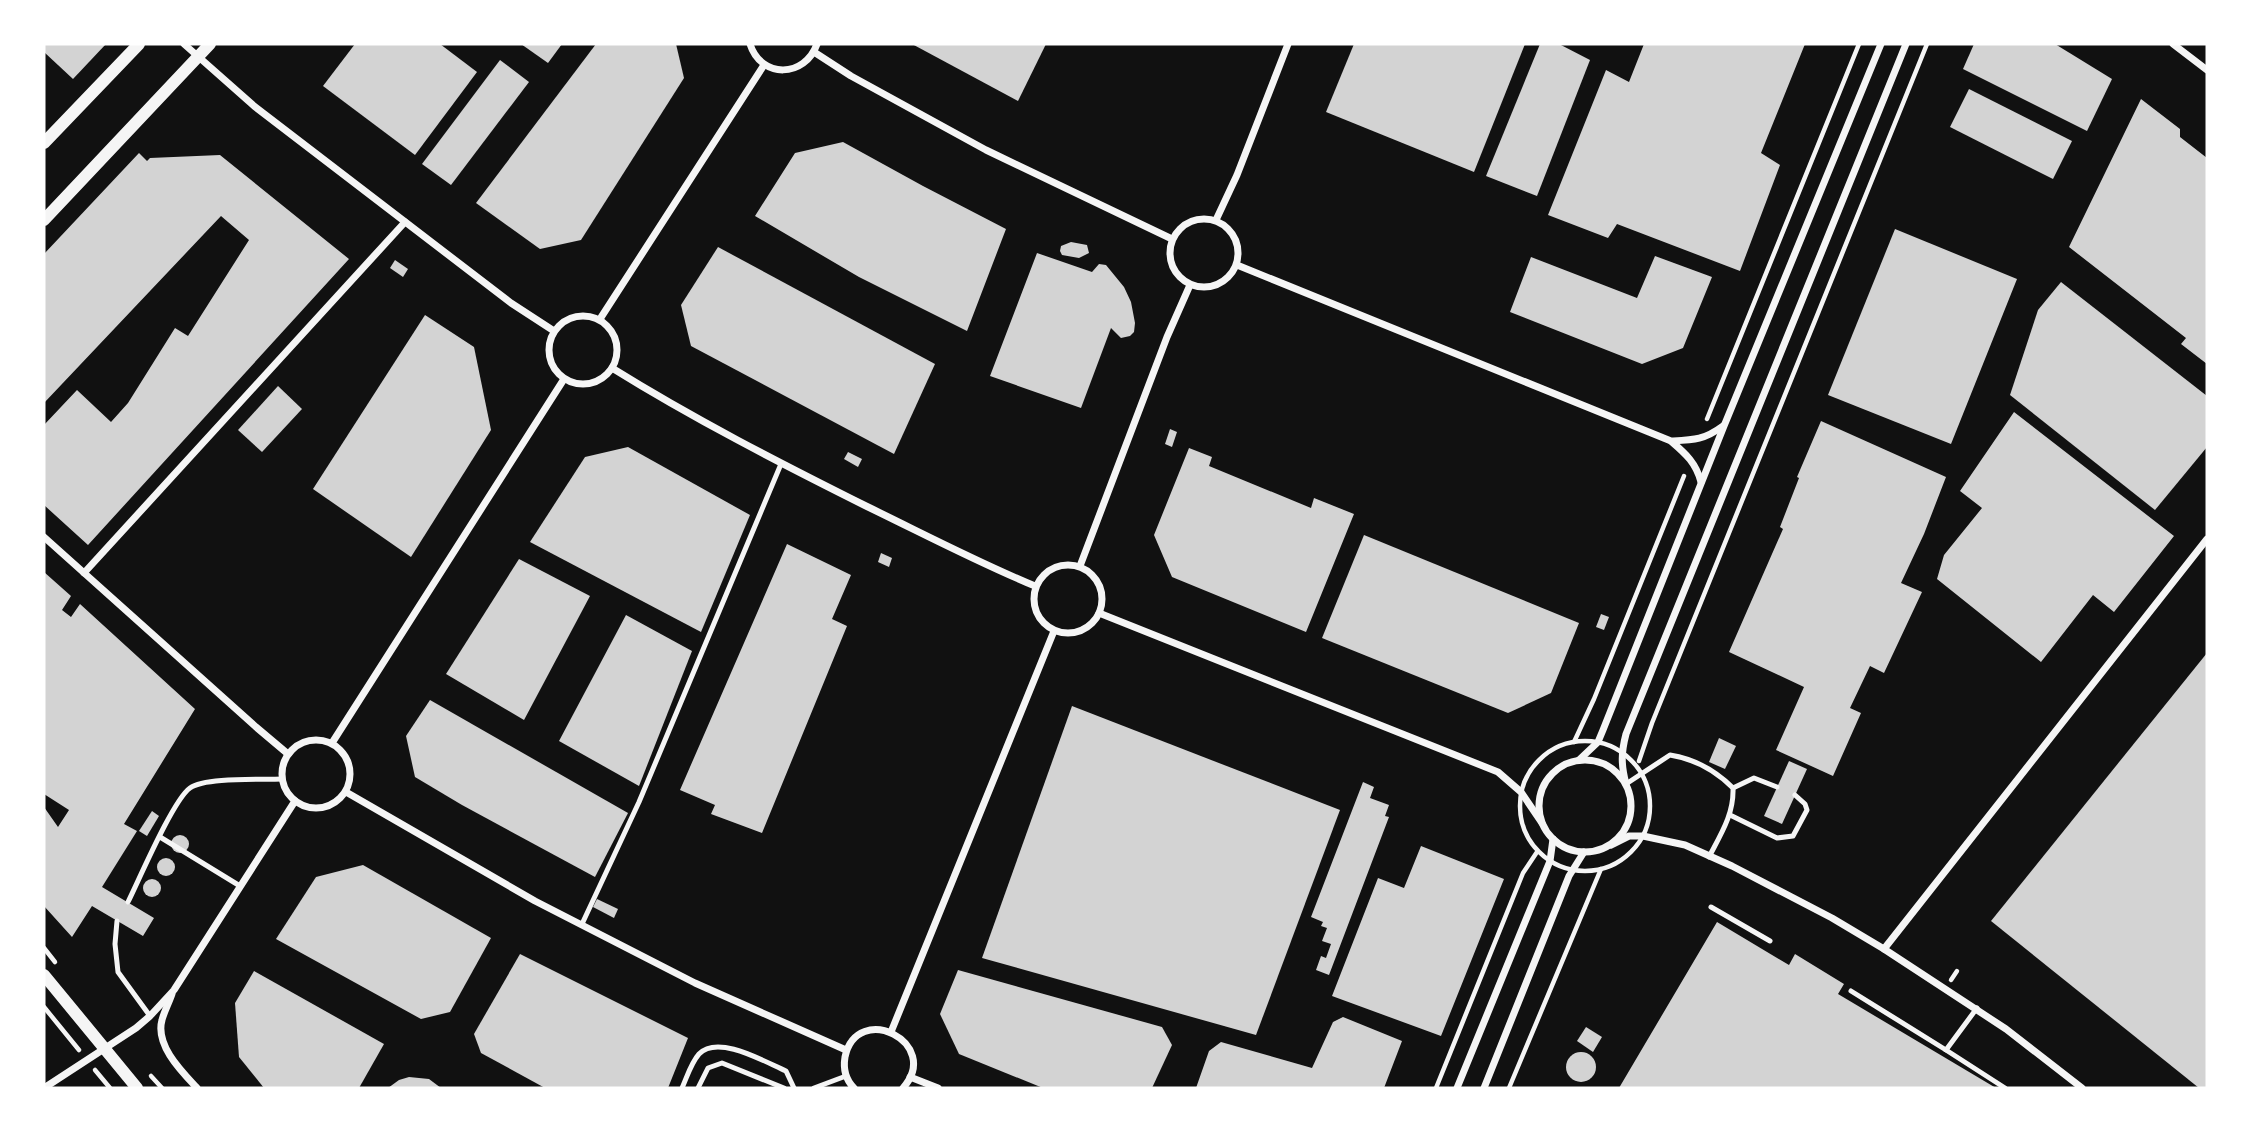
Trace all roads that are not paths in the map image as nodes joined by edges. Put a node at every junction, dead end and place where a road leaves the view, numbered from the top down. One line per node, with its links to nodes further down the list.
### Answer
1 (139, 44): 14 (street)
2 (184, 44): 11 (street)
3 (209, 44): 11 (street)
4 (750, 44): 12 (street)
5 (817, 44): 10 (street)
6 (1288, 44): 16 (street)
7 (1881, 44): 25 (street)
8 (1906, 44): 40 (street)
9 (2173, 44): 13 (street)
10 (814, 52): 12 (street); 18 (street)
11 (198, 56): 15 (street); 17 (street)
12 (764, 65): 21 (street)
13 (2207, 70)
14 (44, 143)
15 (44, 219)
16 (1216, 220): 18 (street); 19 (street)
17 (405, 222): 22 (street); 32 (street)
18 (1172, 239): 20 (street)
19 (1237, 265): 20 (street); 26 (street)
20 (1190, 285): 31 (street)
21 (600, 319): 22 (street); 23 (street)
22 (554, 331): 24 (street)
23 (612, 368): 24 (street); 27 (street)
24 (564, 379): 36 (street)
25 (1724, 426): 26 (street); 28 (street)
26 (1671, 441): 28 (street)
27 (781, 464): 33 (street); 57 (lane)
28 (1701, 484): 38 (street)
29 (44, 537): 32 (street)
30 (2207, 539): 59 (street)
31 (1080, 566): 33 (street); 34 (street)
32 (84, 573): 37 (street)
33 (1035, 586): 35 (street)
34 (1099, 612): 35 (street); 47 (street)
35 (1054, 631): 65 (street)
36 (332, 743): 37 (street); 43 (street)
37 (288, 754): 39 (street)
38 (1578, 760): 40 (street); 47 (street)
39 (282, 779): 45 (street); 48 (lane)
40 (1626, 784): 42 (lane); 50 (street)
41 (1777, 787): 42 (lane)
42 (1733, 788): 46 (lane)
43 (346, 792): 45 (street); 57 (street)
44 (1795, 795): 46 (lane)
45 (295, 801): 53 (street)
46 (1730, 815): 52 (lane)
47 (1542, 823): 49 (street)
48 (160, 837): 53 (lane); 54 (lane)
49 (1553, 839): 51 (street); 82 (street)
50 (1611, 845): 51 (street); 52 (street)
51 (1584, 852): 83 (street)
52 (1709, 857): 59 (street)
53 (240, 887): 61 (street)
54 (128, 902)
55 (1711, 906): 58 (lane)
56 (117, 921): 64 (lane)
57 (582, 924): 67 (street)
58 (1770, 941)
59 (1884, 949): 63 (street)
60 (44, 975): 66 (street)
61 (174, 990): 64 (street); 73 (street)
62 (1852, 990): 68 (lane)
63 (1977, 1009): 68 (lane); 85 (street)
64 (150, 1016): 66 (street)
65 (891, 1032): 67 (street); 70 (street)
66 (105, 1050): 71 (street); 72 (street)
67 (846, 1050): 69 (street)
68 (1946, 1050): 84 (lane)
69 (846, 1076): 78 (lane); 79 (street)
70 (910, 1077): 80 (street); 81 (street)
71 (47, 1088)
72 (136, 1088)
73 (197, 1088)
74 (682, 1088): 77 (lane)
75 (698, 1088): 76 (lane)
76 (784, 1088)
77 (794, 1088)
78 (814, 1088)
79 (854, 1088)
80 (903, 1088)
81 (937, 1088)
82 (1457, 1088)
83 (1484, 1088)
84 (2005, 1088)
85 (2082, 1088)

